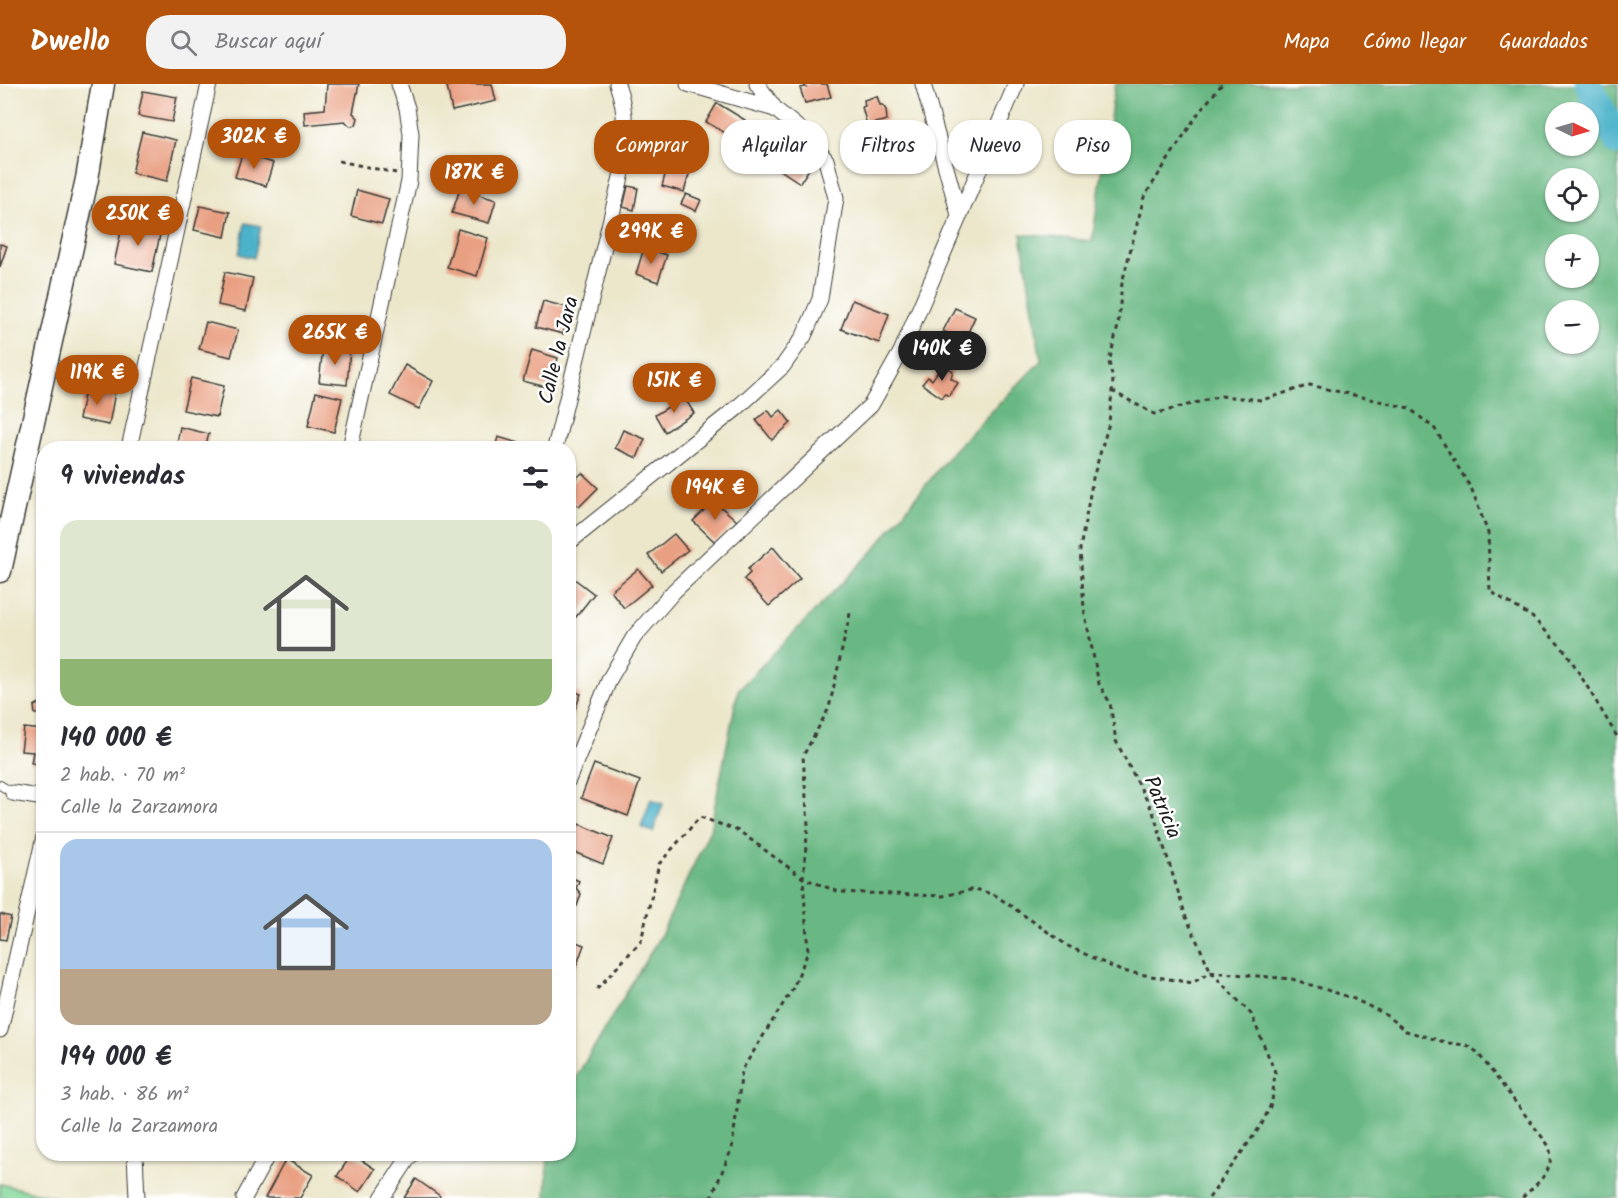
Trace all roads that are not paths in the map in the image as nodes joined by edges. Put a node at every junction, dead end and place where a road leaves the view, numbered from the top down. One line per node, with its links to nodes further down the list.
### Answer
1 (103, 84): 15 (main road)
2 (209, 84): 11 (street)
3 (399, 84): 12 (street)
4 (617, 84): 13 (street, Calle la Jara)
5 (688, 84): 9 (street)
6 (757, 84): 9 (street)
7 (923, 84): 10 (street)
8 (1016, 84): 10 (street)
9 (775, 109): 14 (street)
10 (959, 214): 16 (street)
11 (131, 441)
12 (352, 441)
13 (557, 441)
14 (576, 537)
15 (0, 571)
16 (576, 761)
17 (4, 791): 18 (street)
18 (36, 797)
19 (36, 872): 20 (street)
20 (0, 1030)
21 (135, 1161): 24 (street)
22 (264, 1161): 25 (street)
23 (406, 1161): 26 (street)
24 (137, 1198)
25 (244, 1198)
26 (382, 1198)

